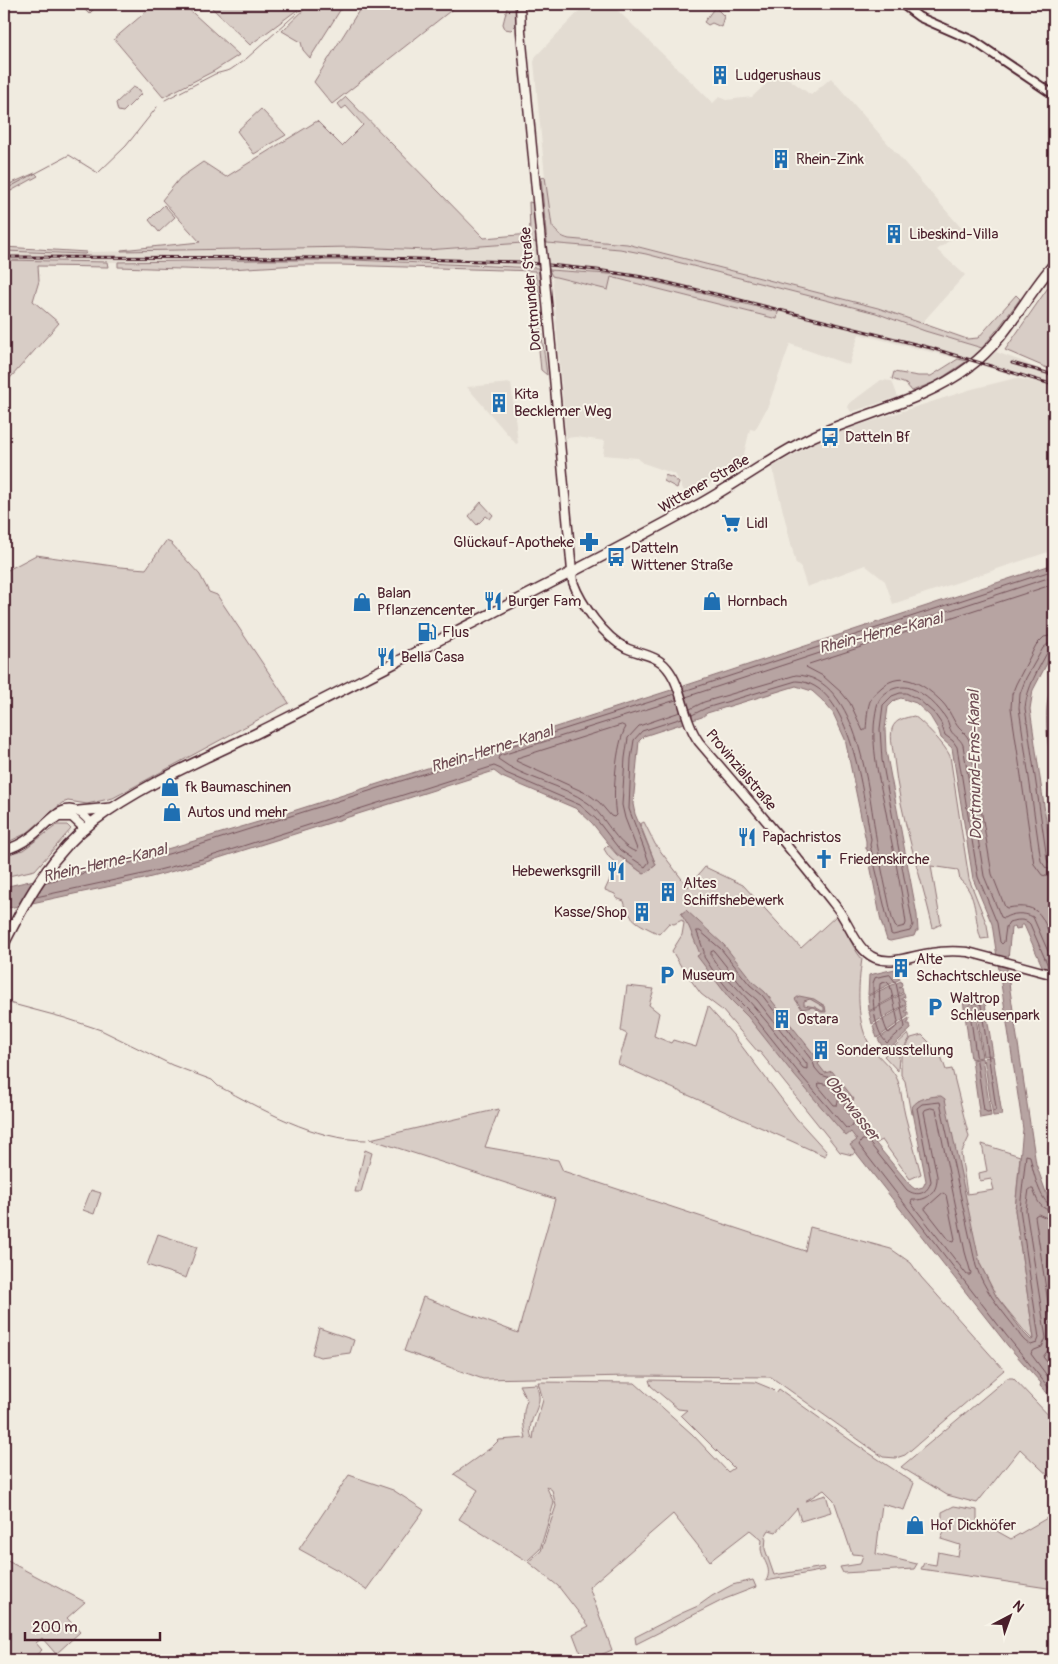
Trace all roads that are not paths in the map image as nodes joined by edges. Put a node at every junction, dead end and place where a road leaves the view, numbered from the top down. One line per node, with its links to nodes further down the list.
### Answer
1 (520, 4): 5 (main road, Dortmunder Straße, bridge)
2 (902, 4): 3 (street)
3 (1054, 95)
4 (1054, 264): 5 (main road, Wittener Straße)
5 (572, 571): 6 (main road, Wittener Straße); 12 (main road, Provinzialstraße)
6 (113, 808): 7 (main road); 9 (main road, Wittener Straße)
7 (79, 811): 8 (main road); 9 (main road)
8 (47, 822): 9 (main road); 10 (main road)
9 (88, 826): 11 (main road, Wittener Straße)
10 (4, 850)
11 (4, 944)
12 (1054, 975)

